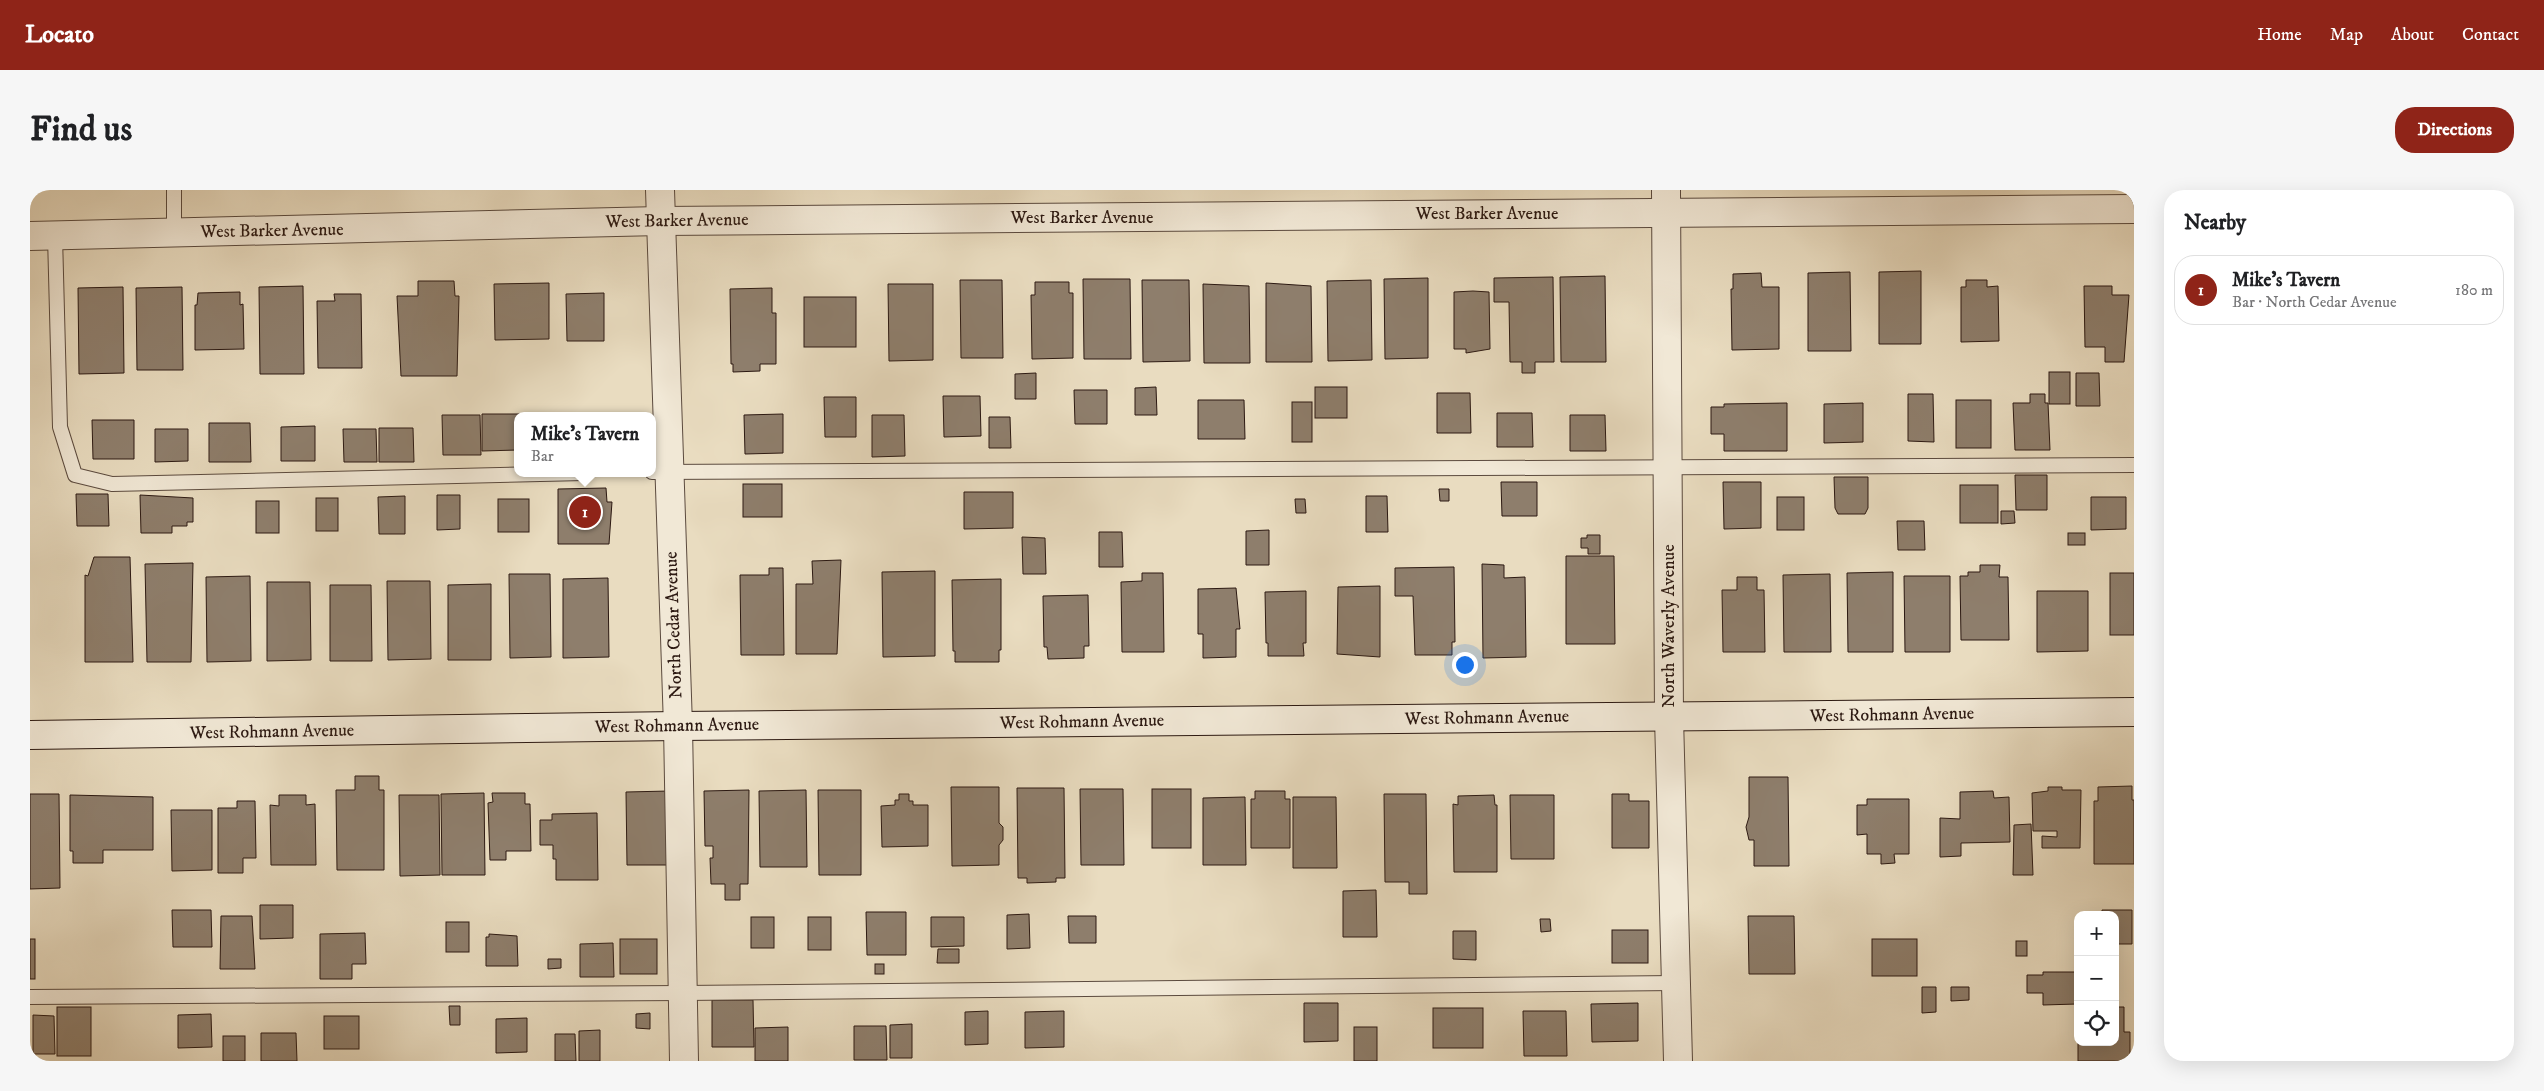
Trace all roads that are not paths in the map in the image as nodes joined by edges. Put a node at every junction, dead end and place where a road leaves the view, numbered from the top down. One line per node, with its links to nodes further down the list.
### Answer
1 (174, 190): 6 (lane)
2 (660, 190): 5 (street, North Cedar Avenue)
3 (1666, 201): 4 (street, West Barker Avenue); 5 (street, West Barker Avenue); 8 (street, North Waverly Avenue)
4 (2134, 209)
5 (660, 221): 6 (street, West Barker Avenue); 10 (street, North Cedar Avenue)
6 (174, 233): 7 (street, West Barker Avenue)
7 (43, 236): 11 (lane)
8 (1668, 465): 9 (lane); 10 (lane); 13 (street, North Waverly Avenue)
9 (2134, 465)
10 (661, 471): 14 (street, North Cedar Avenue)
11 (514, 475)
12 (2134, 712): 13 (street, West Rohmann Avenue)
13 (1669, 717): 14 (street, West Rohmann Avenue); 16 (street, North Waverly Avenue)
14 (678, 726): 15 (street, West Rohmann Avenue); 17 (street, North Cedar Avenue)
15 (30, 735)
16 (1676, 983): 17 (lane); 20 (street, North Waverly Avenue)
17 (683, 993): 18 (lane); 19 (street, North Cedar Avenue)
18 (30, 997)
19 (684, 1061)
20 (1678, 1061)

